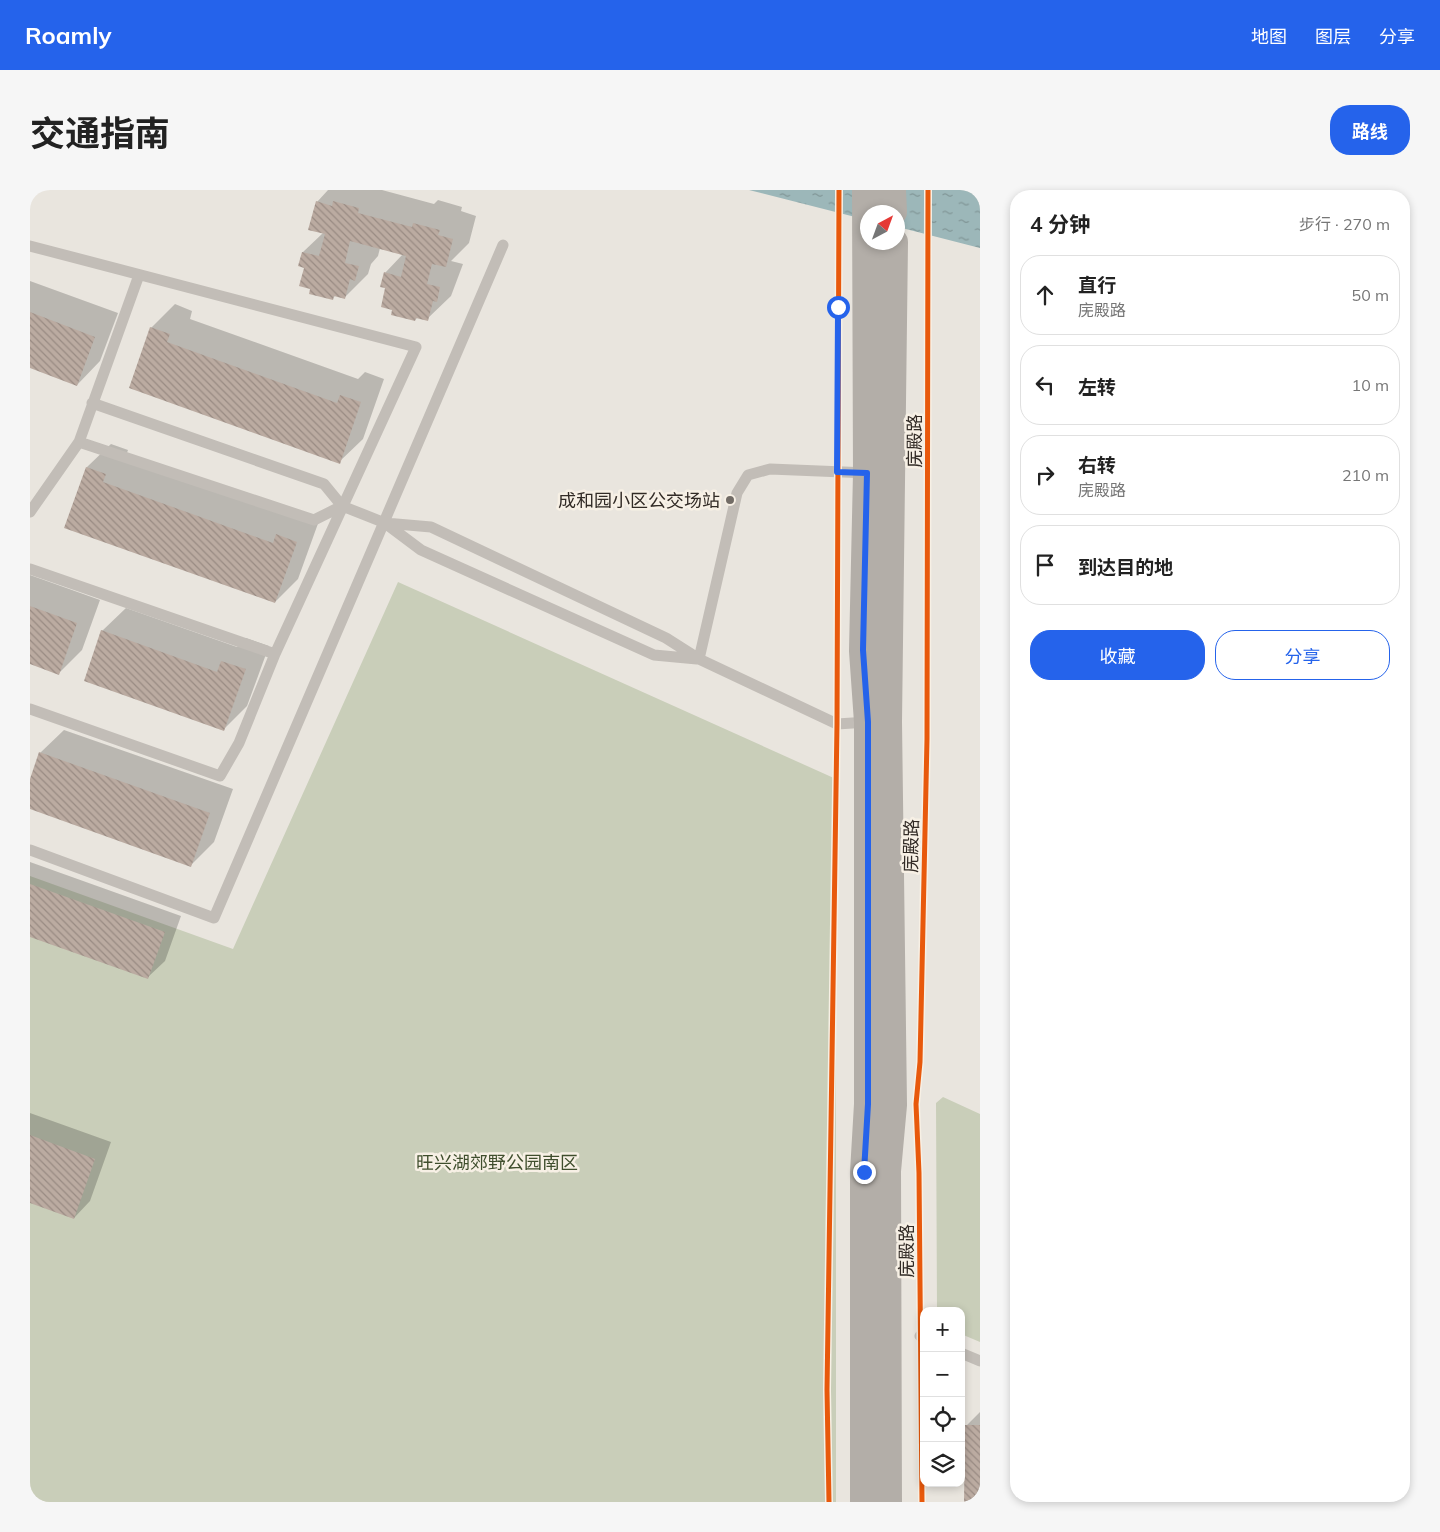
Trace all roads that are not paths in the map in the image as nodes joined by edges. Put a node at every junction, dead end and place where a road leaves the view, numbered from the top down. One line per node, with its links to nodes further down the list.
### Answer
1 (866, 190): 10 (main road, 庑殿路)
2 (892, 190): 3 (main road)
3 (893, 205)
4 (503, 245): 13 (lane)
5 (30, 246): 7 (lane)
6 (894, 254): 10 (main road, 庑殿路)
7 (139, 275): 8 (lane); 11 (lane)
8 (92, 403): 9 (lane); 11 (lane)
9 (79, 442): 11 (lane); 12 (lane)
10 (879, 473): 16 (lane); 18 (main road, 庑殿路)
11 (342, 506): 13 (lane); 15 (lane)
12 (30, 512)
13 (385, 523): 16 (lane); 16 (lane); 19 (lane)
14 (30, 569): 15 (lane)
15 (275, 654): 17 (lane)
16 (699, 659): 18 (lane)
17 (30, 709)
18 (878, 722): 22 (main road, 庑殿路); 23 (main road, 庑殿路)
19 (30, 850)
20 (965, 1355): 21 (lane)
21 (980, 1361)
22 (864, 1502)
23 (888, 1502)

